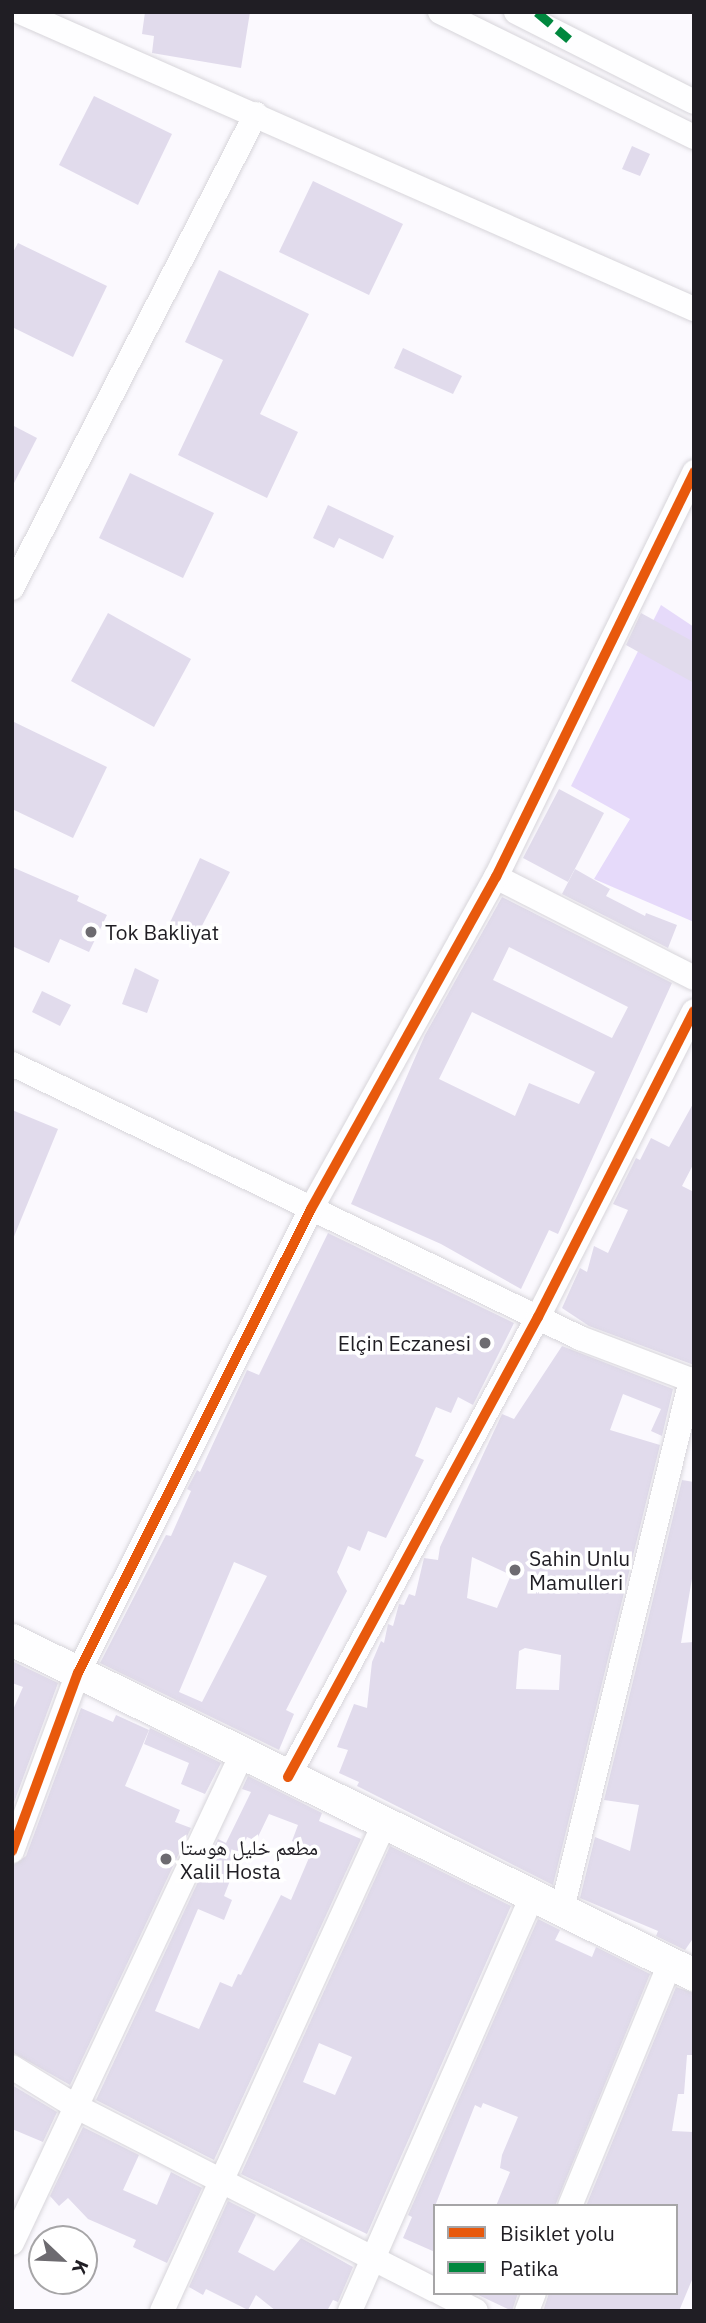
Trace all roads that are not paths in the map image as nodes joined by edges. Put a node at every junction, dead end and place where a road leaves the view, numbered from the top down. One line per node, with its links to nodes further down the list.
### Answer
1 (20, 12): 5 (street)
2 (440, 12): 6 (street)
3 (516, 12): 4 (street)
4 (694, 102)
5 (256, 114): 7 (street); 9 (street)
6 (694, 137)
7 (694, 309)
8 (694, 472): 10 (street)
9 (12, 588)
10 (496, 877): 11 (street); 14 (street)
11 (694, 978)
12 (694, 1011): 15 (street)
13 (12, 1063): 14 (street)
14 (312, 1209): 15 (street); 18 (street)
15 (538, 1317): 16 (street); 20 (street)
16 (692, 1380): 24 (street)
17 (12, 1640): 18 (main road)
18 (78, 1673): 19 (main road); 22 (street)
19 (242, 1754): 20 (main road); 27 (street)
20 (288, 1777): 21 (main road)
21 (384, 1824): 23 (main road); 28 (street)
22 (12, 1851)
23 (531, 1898): 24 (main road); 31 (street)
24 (561, 1913): 25 (main road)
25 (681, 1971): 29 (street)
26 (12, 2067): 27 (street)
27 (75, 2106): 28 (street); 30 (street)
28 (224, 2181): 31 (street); 34 (street)
29 (571, 2204)
30 (12, 2243)
31 (375, 2260): 32 (street); 35 (street)
32 (433, 2289)
33 (445, 2295): 36 (street)
34 (162, 2311)
35 (350, 2311)
36 (477, 2311)

